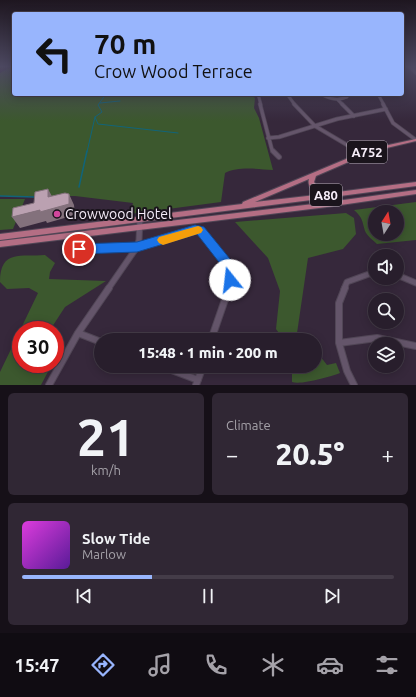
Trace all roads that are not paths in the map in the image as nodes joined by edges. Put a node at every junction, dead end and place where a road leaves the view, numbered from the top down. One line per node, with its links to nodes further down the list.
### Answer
1 (258, 96): 10 (street)
2 (288, 96): 9 (street)
3 (324, 96): 6 (street)
4 (347, 96): 6 (street)
5 (379, 96): 7 (street)
6 (338, 100): 8 (street)
7 (386, 109): 8 (street); 11 (street)
8 (354, 116): 9 (street)
9 (315, 126): 10 (street); 12 (street)
10 (268, 138): 13 (street)
11 (416, 140): 12 (main road, A752)
12 (362, 154): 14 (main road, A752)
13 (279, 157)
14 (313, 176): 17 (main road); 19 (main road, A752)
15 (416, 184): 17 (main road, A80)
16 (416, 192): 18 (main road, A80)
17 (320, 196): 18 (main road); 19 (main road, A80)
18 (327, 205): 21 (main road, A80)
19 (236, 208): 20 (main road, A80)
20 (140, 219): 21 (street); 22 (main road, A80)
21 (140, 227): 23 (main road, A80); 24 (street)
22 (0, 237)
23 (0, 244)
24 (137, 247): 25 (street); 29 (street); 30 (street)
25 (66, 250)
26 (368, 274): 32 (street)
27 (404, 278): 28 (street)
28 (416, 283)
29 (78, 333): 31 (street); 37 (street)
30 (213, 333)
31 (94, 339)
32 (338, 343): 33 (street); 38 (street)
33 (416, 346)
34 (176, 373): 36 (street)
35 (201, 373): 36 (street)
36 (197, 383)
37 (49, 385)
38 (354, 385)

